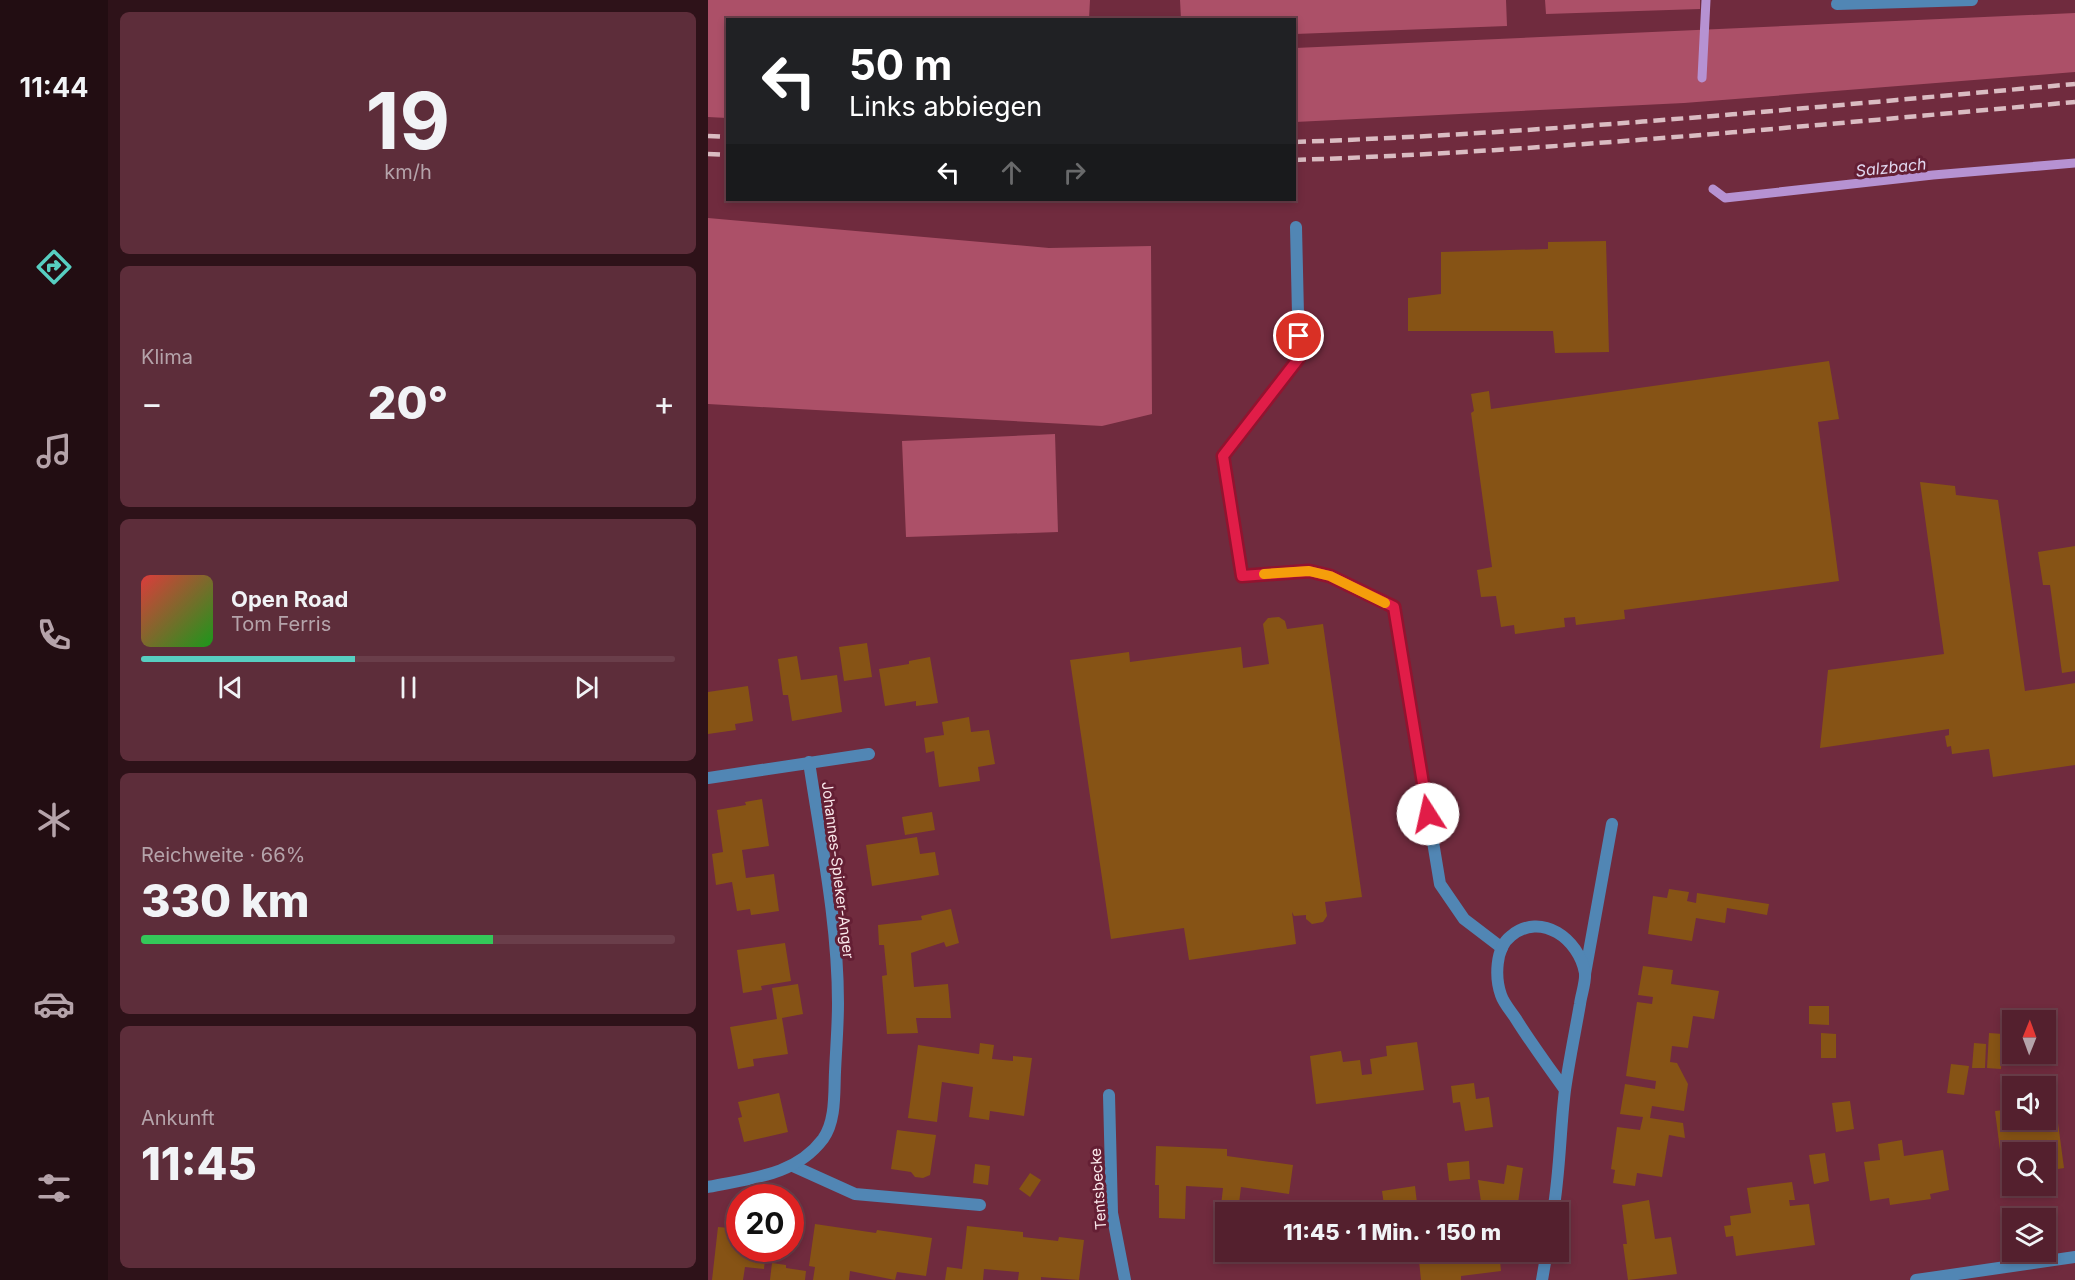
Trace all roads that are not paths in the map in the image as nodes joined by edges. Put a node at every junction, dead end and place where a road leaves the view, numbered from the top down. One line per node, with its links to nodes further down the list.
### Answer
1 (1972, 0): 2 (street)
2 (1837, 4)
3 (1296, 227): 8 (street)
4 (869, 754): 5 (street, Johannes-Spieker-Anger)
5 (809, 762): 6 (street, Johannes-Spieker-Anger); 12 (street, Johannes-Spieker-Anger)
6 (708, 778)
7 (1612, 824): 9 (street)
8 (1502, 948): 9 (street); 10 (street)
9 (1585, 974): 10 (street)
10 (1565, 1090): 14 (street)
11 (1109, 1095): 18 (street, Tentsbecke)
12 (793, 1166): 13 (street, Johannes-Spieker-Anger); 15 (street)
13 (708, 1187)
14 (1554, 1202)
15 (980, 1205)
16 (2075, 1257): 20 (street)
17 (1545, 1262): 19 (street)
18 (1125, 1280)
19 (1542, 1280)
20 (1916, 1280)

